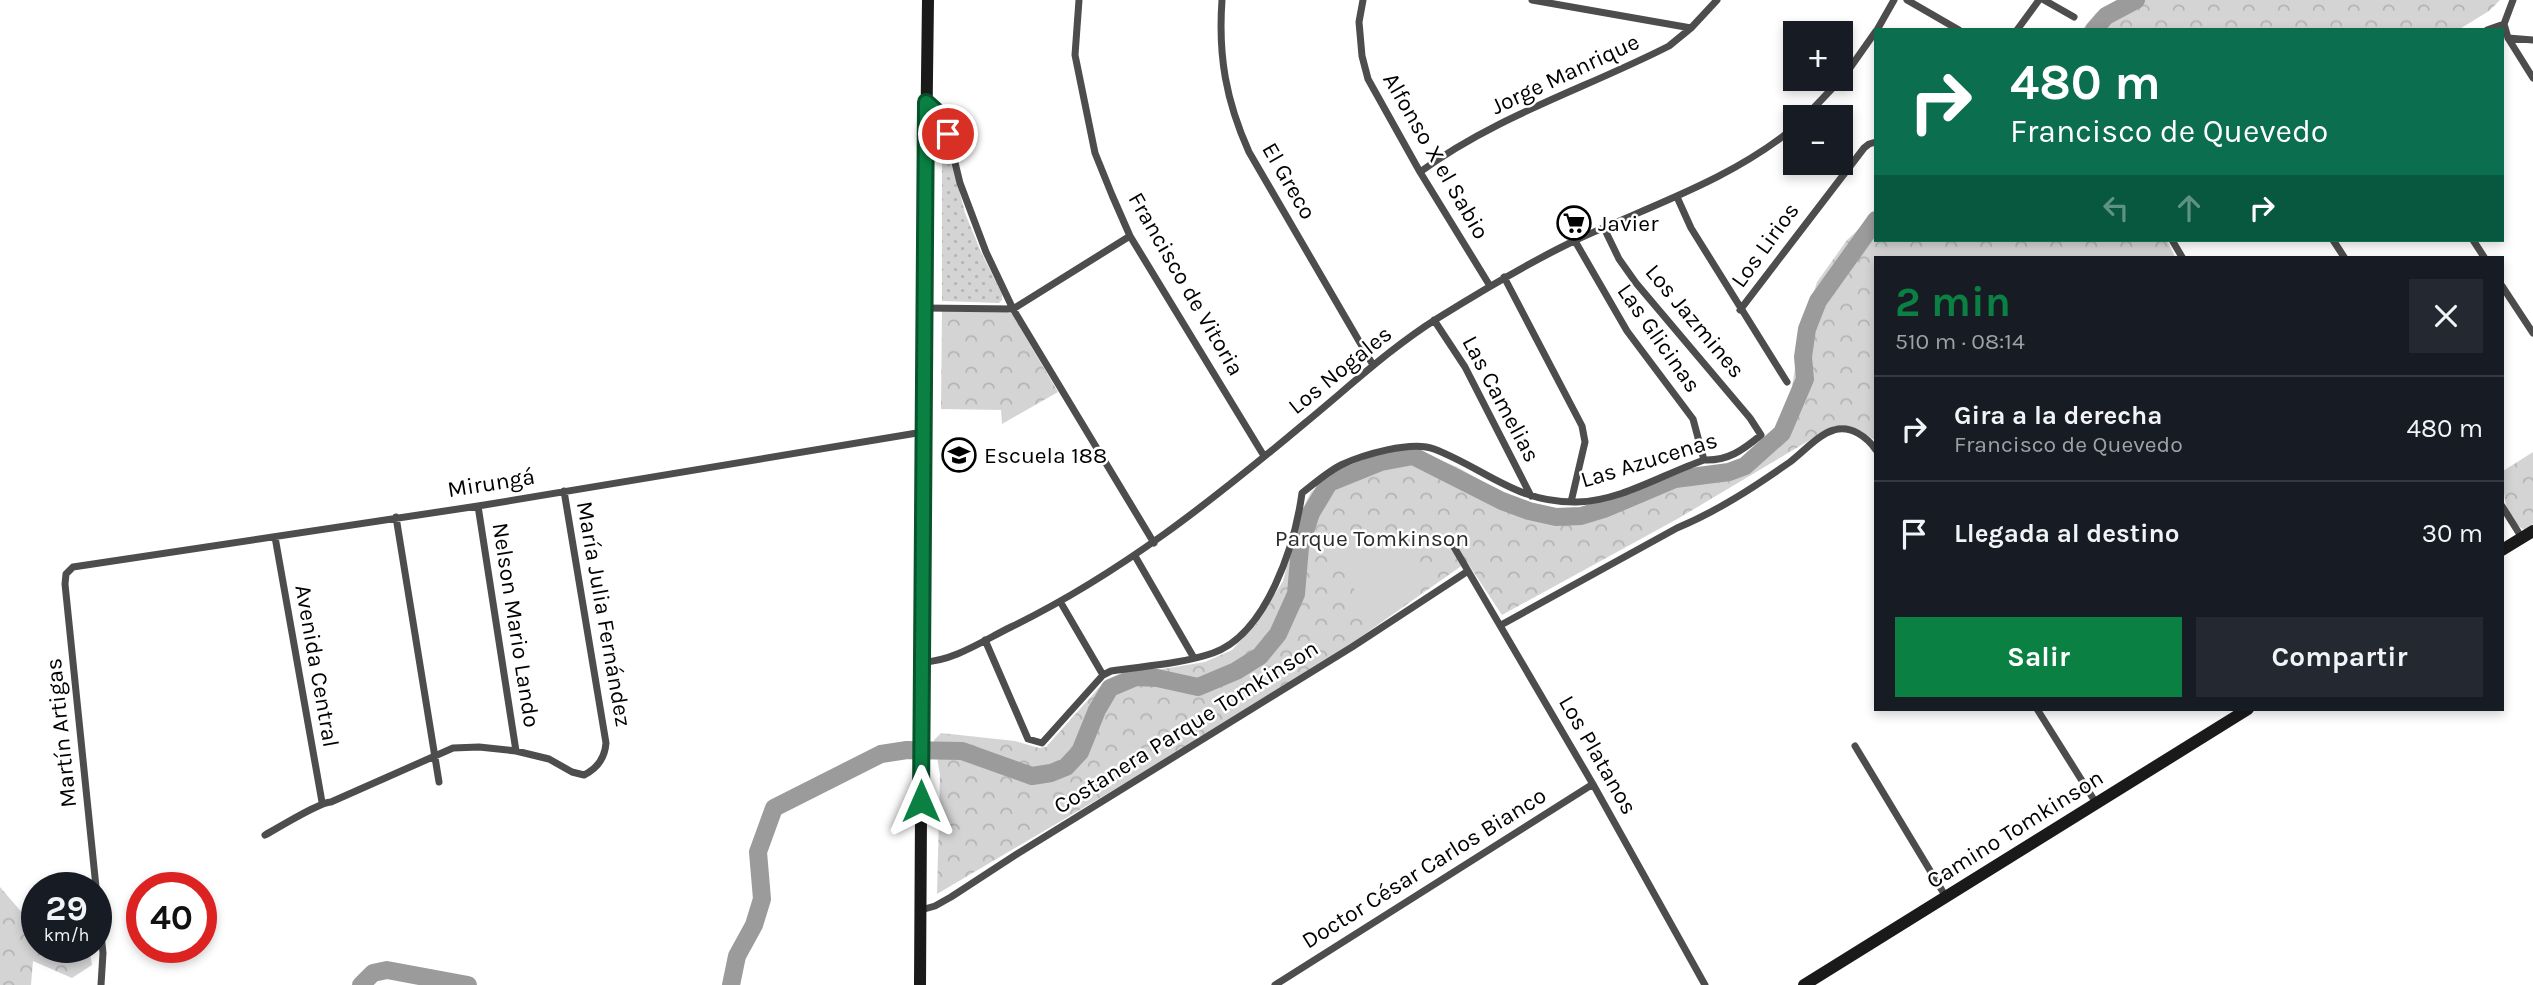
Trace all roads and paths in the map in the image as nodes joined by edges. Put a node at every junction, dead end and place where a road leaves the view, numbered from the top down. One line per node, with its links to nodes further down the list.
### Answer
1 (928, 0): 22 (street)
2 (1079, 0): 29 (street, Francisco de Vitoria)
3 (1222, 0): 39 (street, El Greco)
4 (1363, 0): 26 (street, Alfonso X el Sabio)
5 (1532, 0): 13 (street)
6 (1717, 0): 13 (street, Jorge Manrique)
7 (1894, 0): 14 (street)
8 (1907, 0): 15 (street)
9 (2041, 0): 11 (street); 16 (street)
10 (2513, 0): 12 (street)
11 (2074, 18)
12 (2504, 24): 17 (street); 19 (street)
13 (1691, 28): 26 (street, Jorge Manrique)
14 (1877, 28)
15 (1956, 28)
16 (2019, 28)
17 (2493, 28)
18 (1874, 33): 23 (street)
19 (2508, 38): 20 (street); 21 (street)
20 (2533, 40)
21 (2533, 78)
22 (926, 102): 34 (street); 35 (street)
23 (1816, 105)
24 (1783, 136): 27 (street, Los Nogales)
25 (1874, 143): 36 (street, Los Lirios)
26 (1420, 172): 32 (street, Alfonso X el Sabio)
27 (1676, 197): 28 (street, Los Nogales); 36 (street)
28 (1604, 228): 30 (street, Los Nogales); 42 (street, Los Jazmines)
29 (1130, 236): 35 (street); 44 (street, Francisco de Vitoria)
30 (1575, 241): 31 (street, Los Nogales); 45 (street, Las Glicinas)
31 (1504, 278): 32 (street, Los Nogales); 48 (street)
32 (1490, 286): 37 (street, Los Nogales)
33 (2504, 289): 38 (street)
34 (924, 308): 35 (street); 41 (street)
35 (1013, 309): 54 (street)
36 (1741, 310): 40 (street)
37 (1434, 320): 39 (street, Los Nogales); 47 (street, Las Camelias)
38 (2533, 333)
39 (1373, 365): 44 (street, Los Nogales)
40 (1787, 382)
41 (923, 432): 46 (street, Mirungá); 64 (street)
42 (1761, 435): 45 (street, Las Azucenas)
43 (1874, 448): 61 (street)
44 (1264, 456): 54 (street, Los Nogales)
45 (1704, 460): 48 (street, Las Azucenas)
46 (564, 491): 49 (street, Mirungá); 69 (street, María Julia Fernández)
47 (1531, 496): 48 (street, Las Azucenas); 63 (street, Las Azucenas)
48 (1571, 502)
49 (478, 506): 51 (street, Mirungá); 69 (street, Nelson Mario Lando)
50 (2504, 508): 52 (street)
51 (396, 517): 53 (street, Mirungá); 70 (street)
52 (2528, 534): 56 (street)
53 (275, 537): 59 (street, Mirungá); 73 (street, Avenida Central)
54 (1154, 543): 57 (street, Los Nogales)
55 (1454, 547): 58 (street, Los Platanos)
56 (2504, 549)
57 (1135, 556): 60 (street, Los Nogales); 63 (street)
58 (1468, 571): 61 (street, Los Platanos); 78 (street, Costanera Parque Tomkinson)
59 (66, 574): 76 (street, Martín Artigas)
60 (1061, 603): 62 (street, Los Nogales); 65 (street)
61 (1501, 625): 72 (street, Los Platanos)
62 (985, 640): 64 (street, Los Nogales); 65 (street)
63 (1194, 658): 65 (street, Las Azucenas)
64 (923, 662): 78 (street)
65 (1104, 675)
66 (2038, 711): 74 (street)
67 (2245, 711): 74 (street, Camino Tomkinson)
68 (1854, 746): 77 (street)
69 (516, 751): 70 (street)
70 (435, 755): 71 (street); 73 (street)
71 (439, 782)
72 (1592, 784): 82 (street, Doctor César Carlos Bianco); 83 (street, Los Platanos)
73 (321, 802): 75 (street)
74 (2096, 803): 77 (street, Camino Tomkinson)
75 (265, 835)
76 (94, 872)
77 (1946, 897): 84 (street, Camino Tomkinson)
78 (921, 910): 81 (street)
79 (102, 963): 80 (street, Martín Artigas)
80 (101, 985)
81 (920, 985)
82 (1275, 985)
83 (1704, 985)
84 (1804, 985)

